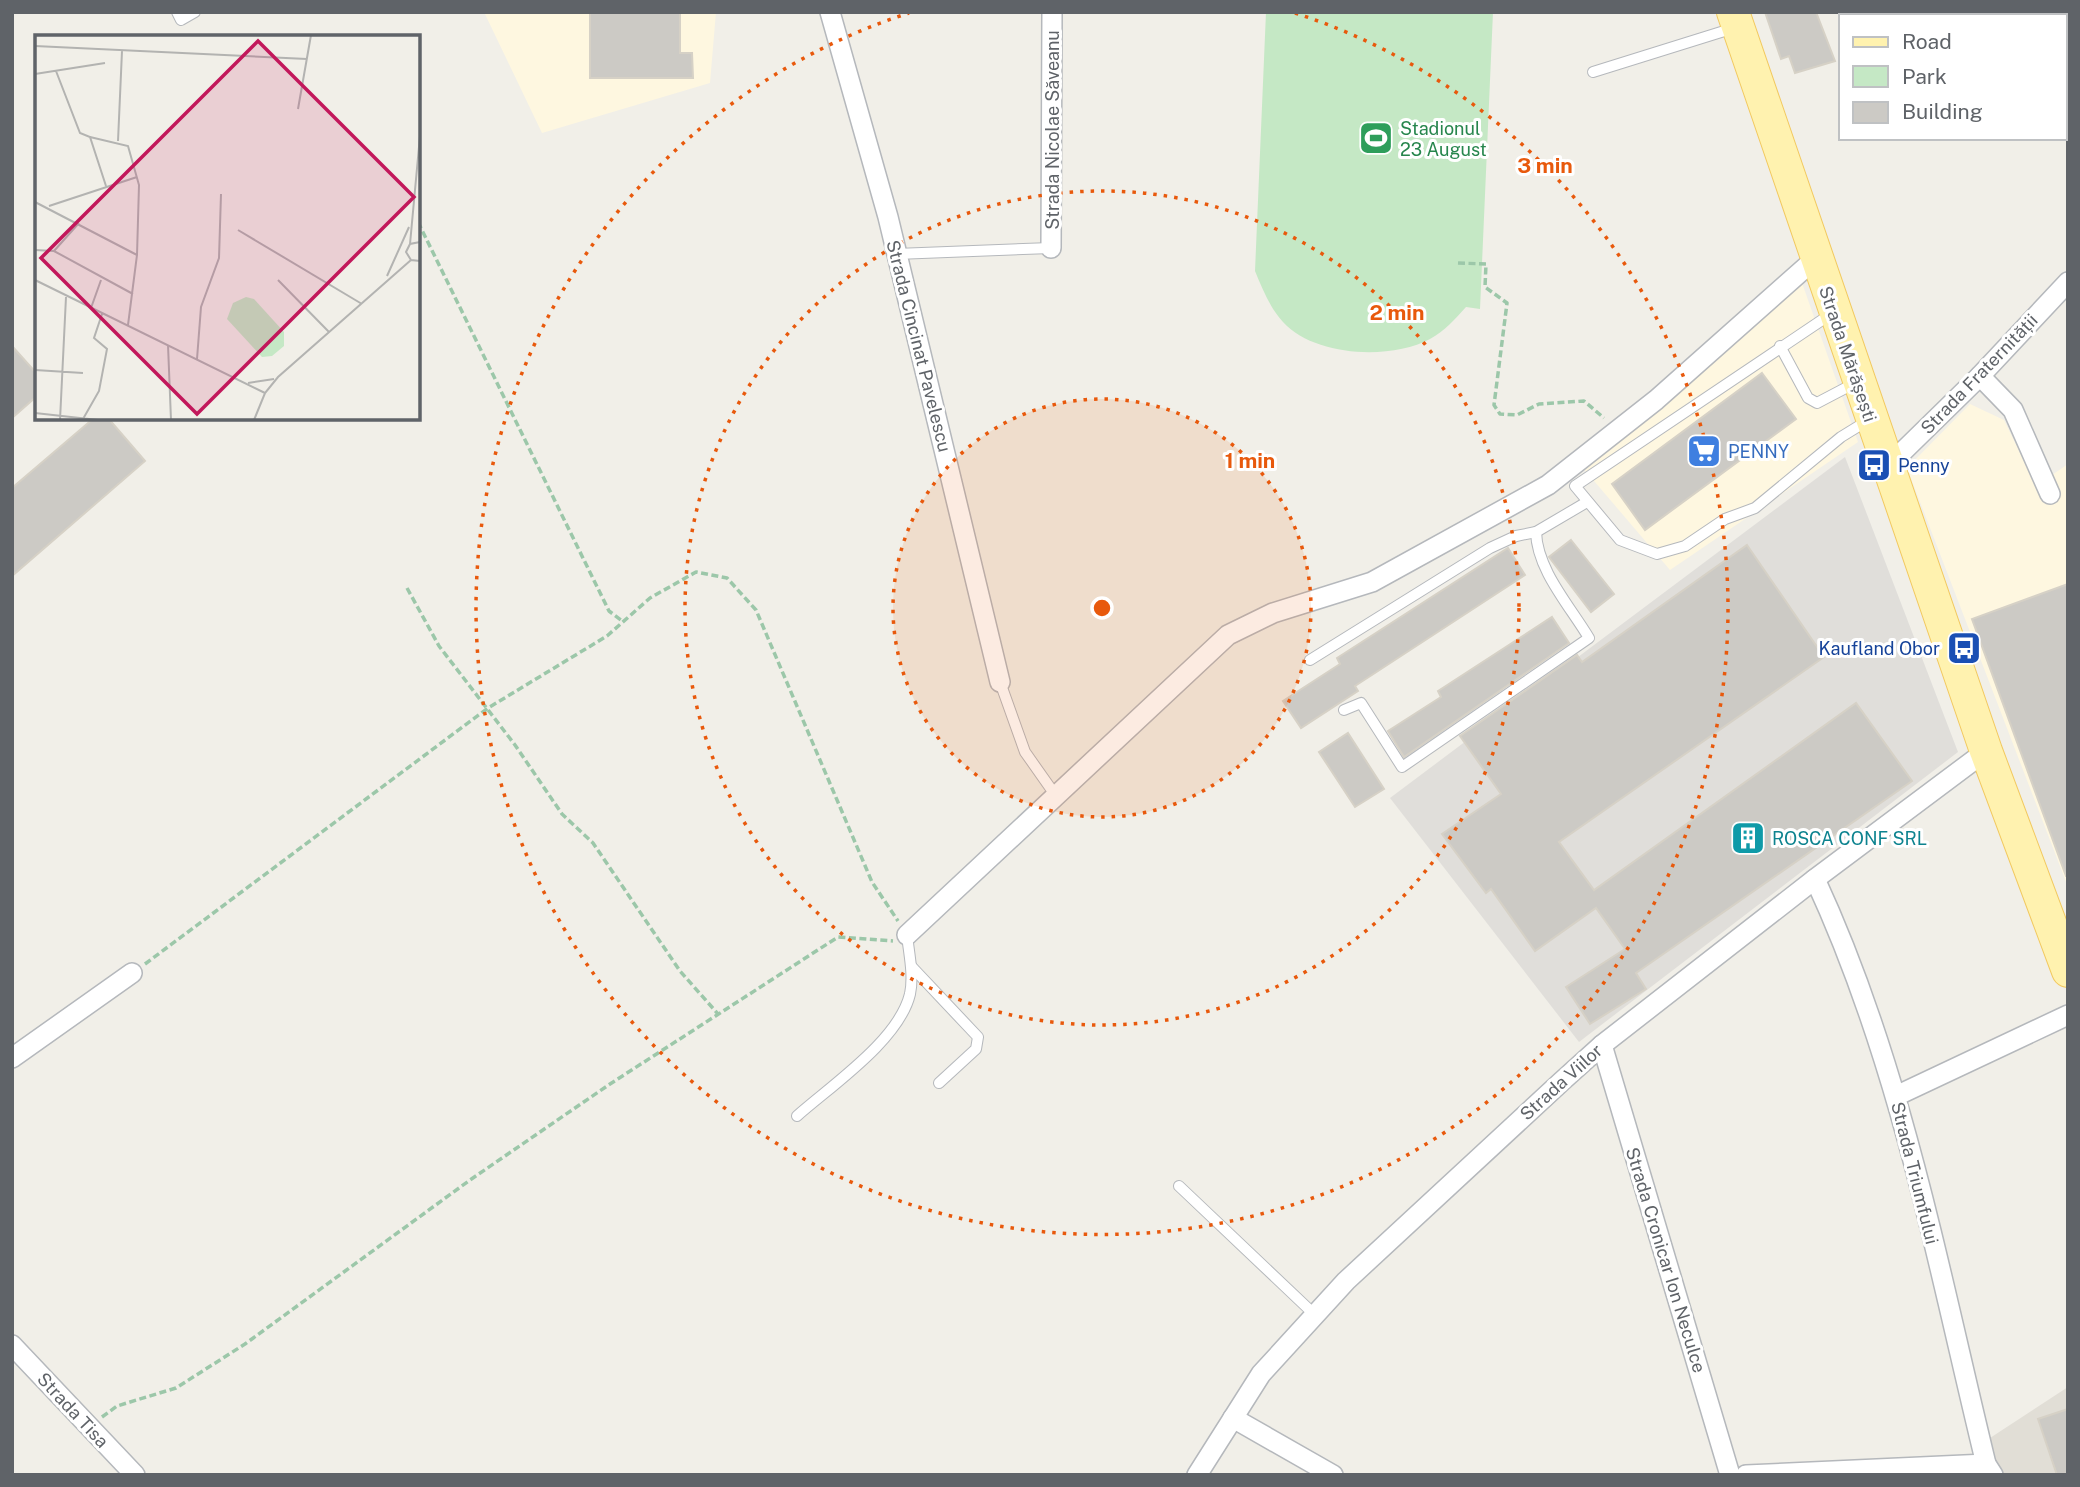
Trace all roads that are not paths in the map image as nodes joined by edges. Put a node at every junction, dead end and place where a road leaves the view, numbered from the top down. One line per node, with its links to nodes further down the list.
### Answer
1 (177, 12): 2 (lane)
2 (195, 12)
3 (831, 12): 8 (street, Strada Cincinat Pavelescu)
4 (1052, 12): 7 (street, Strada Nicolae Săveanu)
5 (1735, 20): 6 (lane); 9 (main road, Strada Mărășești)
6 (1593, 72)
7 (1051, 248): 8 (lane)
8 (896, 254): 22 (street, Strada Cincinat Pavelescu)
9 (1815, 259): 11 (main road, Strada Mărășești); 17 (street)
10 (2068, 282): 13 (street, Strada Fraternității)
11 (1834, 313): 12 (lane); 14 (main road, Strada Mărășești)
12 (1780, 346): 14 (lane); 17 (lane)
13 (1980, 376): 16 (street, Strada Fraternității); 18 (street)
14 (1857, 381): 15 (main road, Strada Mărășești)
15 (1870, 418): 16 (main road, Strada Mărășești); 19 (lane)
16 (1889, 465): 24 (main road, Strada Mărășești)
17 (1570, 480): 19 (lane); 25 (street)
18 (2050, 494)
19 (1587, 502): 20 (lane)
20 (1536, 532): 21 (lane); 23 (lane)
21 (1310, 660)
22 (1000, 682): 25 (lane)
23 (1344, 710)
24 (1986, 751): 26 (street, Strada Viilor); 27 (main road, Strada Mărășești)
25 (1056, 796): 28 (street)
26 (1815, 879): 33 (street, Strada Viilor); 36 (street, Strada Triumfului)
27 (2060, 927): 30 (main road, Strada Mărășești)
28 (907, 935): 29 (lane)
29 (911, 966): 35 (lane); 37 (lane)
30 (2068, 971)
31 (132, 973): 34 (street)
32 (2068, 1015): 36 (street)
33 (1602, 1045): 39 (street, Strada Viilor); 46 (street, Strada Cronicar Ion Neculce)
34 (12, 1058)
35 (939, 1083)
36 (1896, 1096): 42 (street, Strada Triumfului)
37 (797, 1116)
38 (1179, 1186): 39 (lane)
39 (1315, 1315): 41 (street, Strada Viilor)
40 (12, 1345): 43 (street, Strada Tisa)
41 (1233, 1418): 44 (street, Strada Viilor); 45 (street)
42 (1989, 1469): 47 (street)
43 (135, 1475)
44 (1196, 1475)
45 (1333, 1475)
46 (1730, 1475)
47 (1746, 1475)

